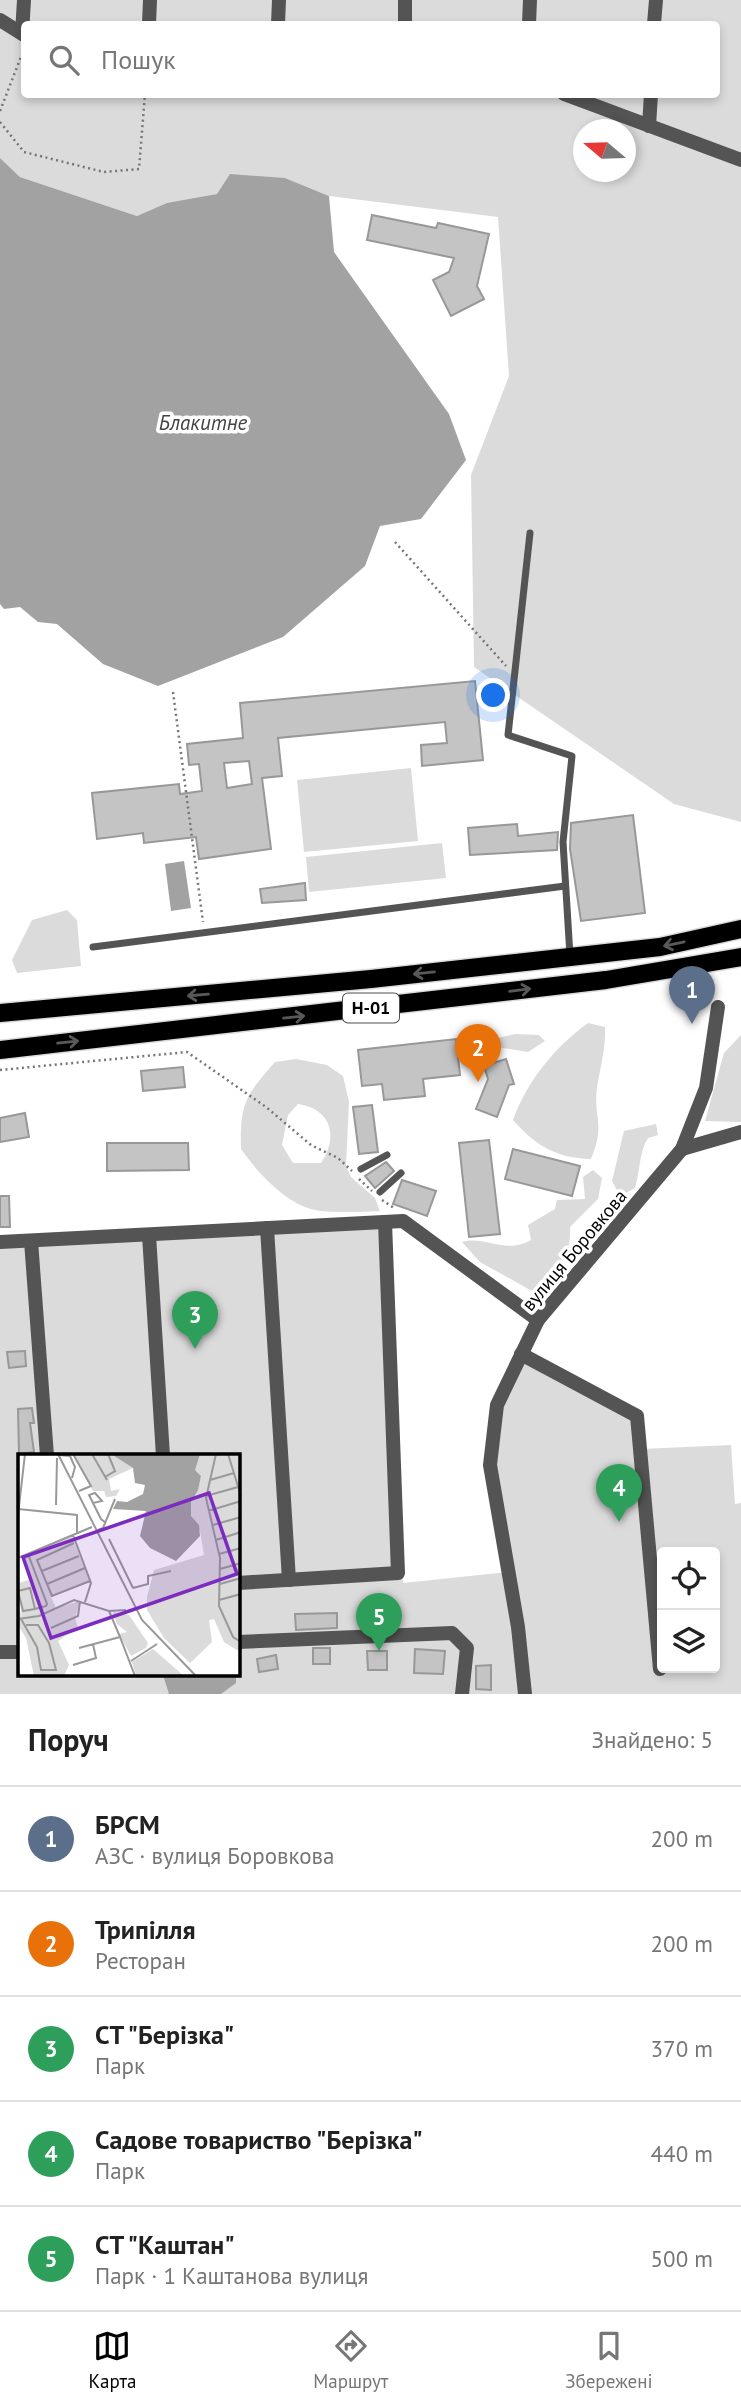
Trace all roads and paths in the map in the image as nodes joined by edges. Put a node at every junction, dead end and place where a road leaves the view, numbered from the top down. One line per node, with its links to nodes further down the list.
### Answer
1 (24, 0): 8 (street)
2 (150, 0): 9 (street)
3 (279, 0): 10 (street)
4 (405, 0): 11 (street)
5 (530, 0): 12 (street)
6 (656, 0): 13 (street)
7 (0, 20): 14 (street)
8 (23, 21)
9 (149, 21)
10 (278, 21)
11 (405, 21)
12 (529, 21)
13 (654, 21)
14 (21, 33)
15 (21, 57): 19 (path)
16 (145, 98): 20 (path)
17 (575, 98): 21 (street)
18 (651, 98): 21 (street)
19 (0, 111)
20 (0, 122)
21 (649, 126): 22 (street)
22 (741, 160)
23 (530, 533): 25 (lane)
24 (395, 542): 25 (path)
25 (516, 676): 27 (lane)
26 (173, 692): 29 (path)
27 (565, 886): 29 (lane); 31 (lane)
28 (741, 929): 31 (main road, Н-01, one-way to 31)
29 (204, 932): 30 (lane)
30 (93, 947)
31 (570, 957): 34 (main road, Н-01, one-way to 34)
32 (741, 957): 35 (main road, Н-01, one-way to 32)
33 (718, 1007): 38 (street, вулиця Боровкова)
34 (0, 1013)
35 (0, 1050)
36 (0, 1070): 44 (path)
37 (741, 1132): 38 (street)
38 (682, 1149): 49 (street, вулиця Боровкова)
39 (387, 1155): 40 (lane)
40 (361, 1169)
41 (401, 1173): 42 (lane)
42 (380, 1192)
43 (384, 1222): 44 (street); 45 (street); 53 (street)
44 (409, 1226): 49 (street)
45 (267, 1228): 46 (street); 53 (street)
46 (149, 1235): 47 (street); 52 (street)
47 (32, 1241): 48 (street); 51 (street)
48 (0, 1242)
49 (538, 1320): 50 (street, вулиця Боровкова)
50 (522, 1354): 55 (street); 60 (street, вулиця Боровкова)
51 (47, 1454)
52 (163, 1454)
53 (289, 1580): 54 (street)
54 (240, 1583)
55 (657, 1638)
56 (240, 1642): 59 (street)
57 (18, 1651): 58 (street)
58 (0, 1652)
59 (462, 1694)
60 (525, 1694)

